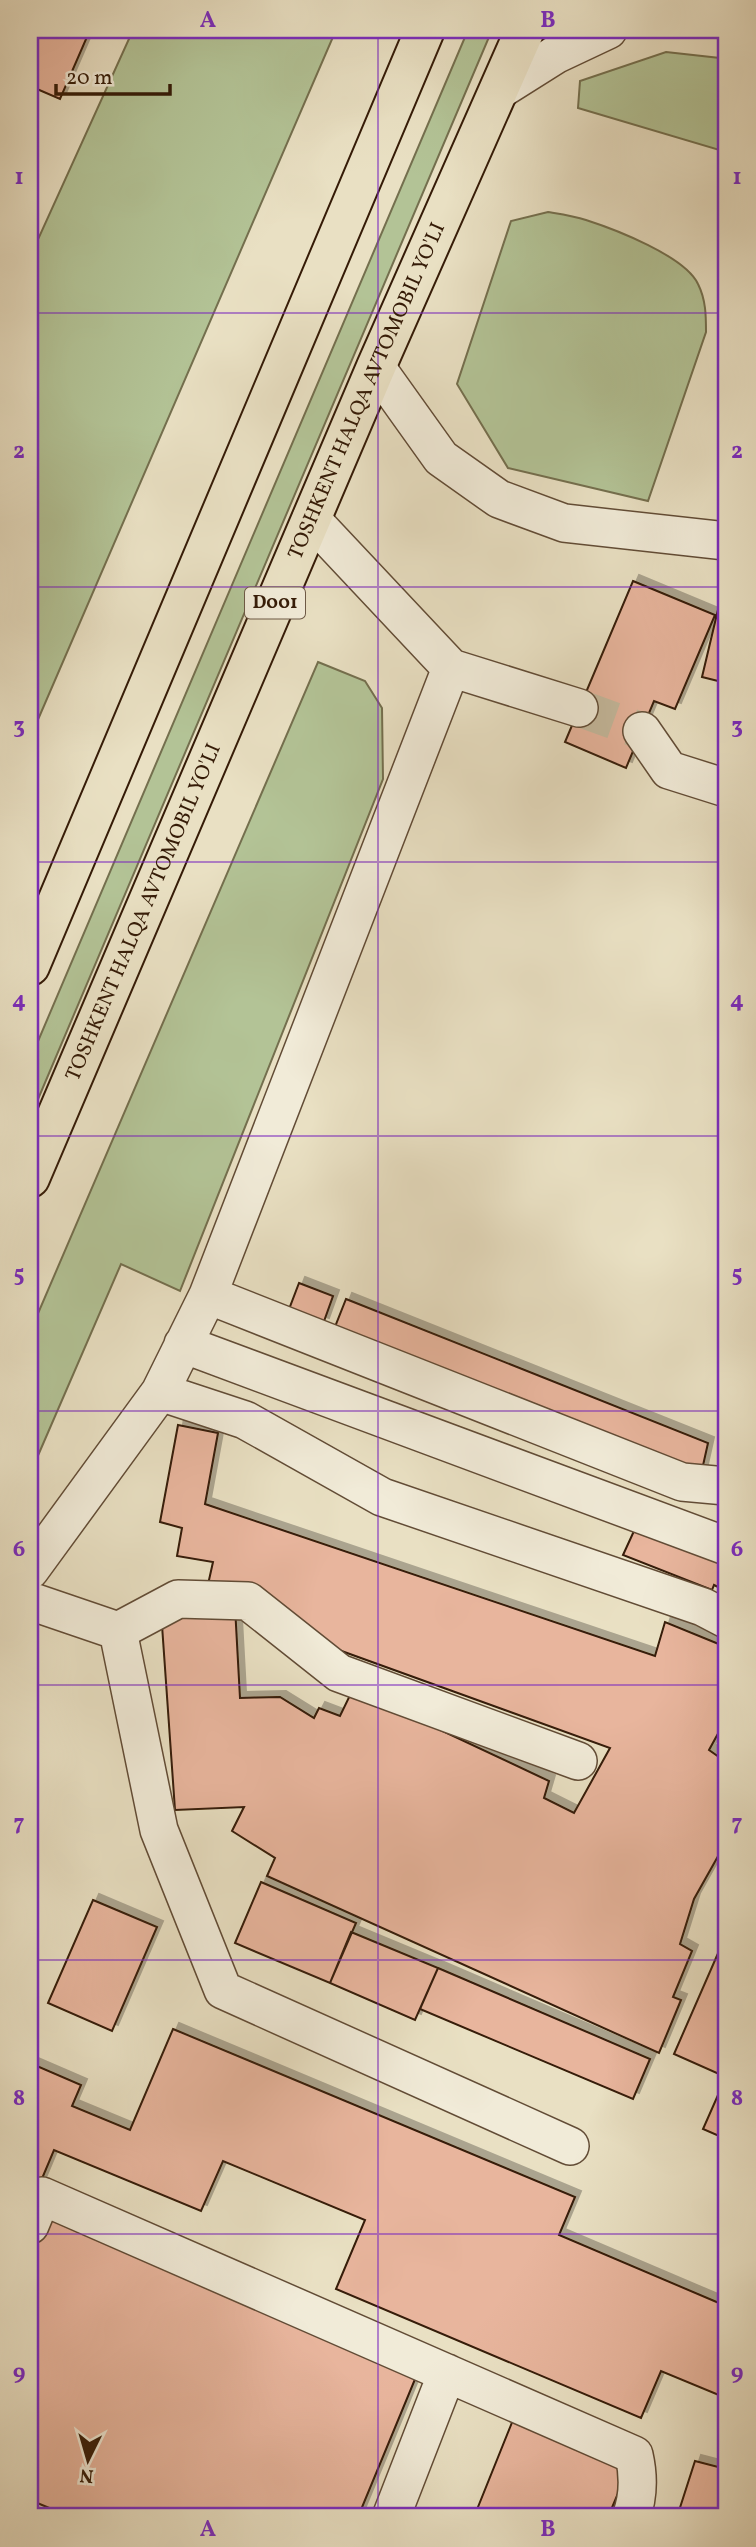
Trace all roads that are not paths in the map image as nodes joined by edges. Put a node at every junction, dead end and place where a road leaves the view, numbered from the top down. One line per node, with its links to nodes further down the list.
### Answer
1 (425, 30): 12 (highway)
2 (525, 30): 4 (highway, TOSHKENT HALQA AVTOMOBIL YO'LI / D001)
3 (608, 30): 4 (lane)
4 (498, 91): 5 (highway, TOSHKENT HALQA AVTOMOBIL YO'LI / D001)
5 (376, 367): 6 (highway, TOSHKENT HALQA AVTOMOBIL YO'LI / D001); 7 (lane)
6 (311, 519): 8 (lane); 13 (highway, TOSHKENT HALQA AVTOMOBIL YO'LI / D001)
7 (726, 541)
8 (451, 668): 9 (lane); 14 (lane)
9 (579, 708)
10 (642, 731): 11 (lane)
11 (726, 788)
12 (30, 966)
13 (30, 1178)
14 (208, 1295): 15 (lane); 17 (lane)
15 (183, 1344): 16 (lane); 18 (lane)
16 (160, 1392): 19 (lane); 21 (lane)
17 (726, 1486)
18 (726, 1546)
19 (30, 1570)
20 (30, 1601): 22 (lane)
21 (726, 1619)
22 (118, 1631): 23 (lane); 24 (lane)
23 (578, 1761)
24 (570, 2146)
25 (30, 2225): 26 (lane)
26 (447, 2373): 27 (lane); 28 (lane)
27 (391, 2517)
28 (631, 2517)

